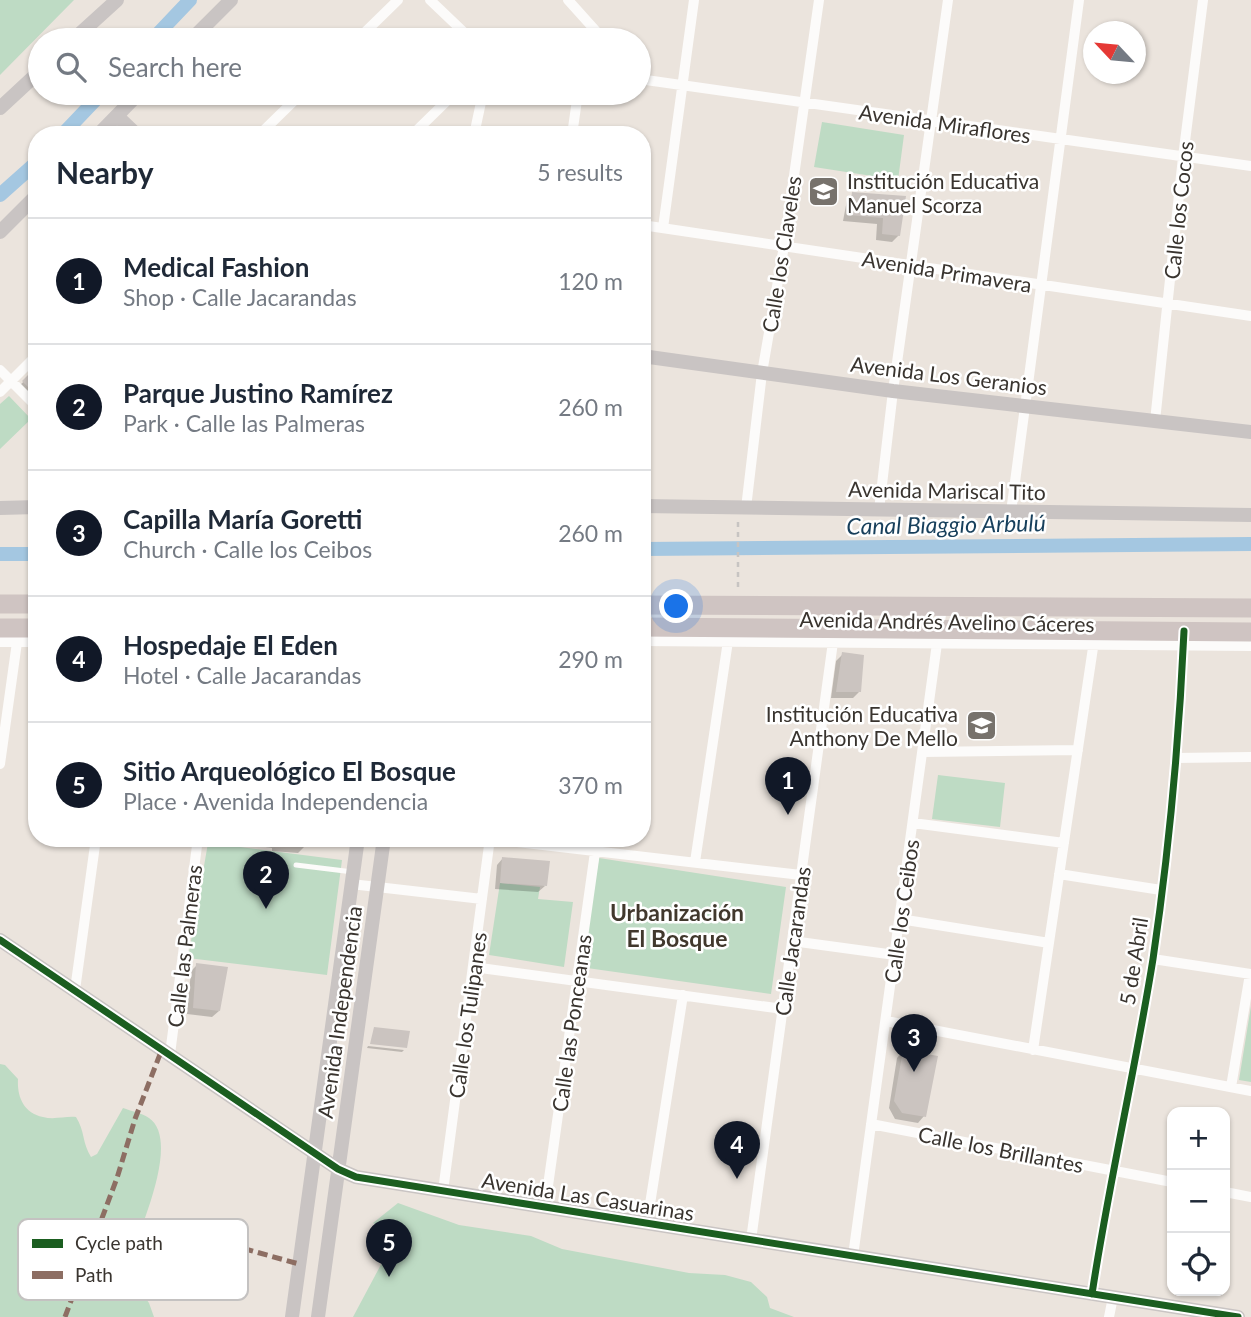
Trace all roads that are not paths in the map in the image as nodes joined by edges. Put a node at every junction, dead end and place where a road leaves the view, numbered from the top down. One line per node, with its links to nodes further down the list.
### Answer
1 (117, 0): 11 (street)
2 (231, 0): 12 (street)
3 (398, 0): 13 (street)
4 (430, 0): 14 (street)
5 (568, 0): 15 (street)
6 (694, 0): 18 (street)
7 (818, 0): 19 (street, Calle los Claveles)
8 (948, 0): 27 (street)
9 (1079, 0): 34 (street)
10 (1203, 0): 35 (street, Calle los Cocos)
11 (87, 28)
12 (203, 28)
13 (369, 28)
14 (459, 28)
15 (593, 28)
16 (651, 81): 18 (street, Avenida Miraflores)
17 (28, 82): 25 (street)
18 (681, 85): 19 (street, Avenida Miraflores); 39 (street)
19 (804, 103): 27 (street, Avenida Miraflores); 41 (street, Calle los Claveles)
20 (128, 105): 26 (street)
21 (290, 105): 30 (street)
22 (443, 105): 31 (street)
23 (480, 105): 32 (street)
24 (576, 105): 33 (street)
25 (0, 108)
26 (117, 116): 28 (street); 29 (street)
27 (931, 121): 34 (street, Avenida Miraflores); 42 (street)
28 (107, 126)
29 (127, 126)
30 (268, 126)
31 (421, 126)
32 (476, 126)
33 (573, 126)
34 (1060, 139): 35 (street, Avenida Miraflores); 43 (street)
35 (1183, 157): 36 (street, Avenida Miraflores); 44 (street, Calle los Cocos)
36 (1251, 166)
37 (28, 204): 40 (street)
38 (651, 226): 39 (street, Avenida Primavera)
39 (663, 228): 41 (street, Avenida Primavera)
40 (0, 232)
41 (784, 246): 42 (street, Avenida Primavera); 49 (street, Calle los Claveles)
42 (911, 265): 43 (street, Avenida Primavera); 51 (street)
43 (1042, 285): 44 (street, Avenida Primavera); 54 (street)
44 (1168, 304): 45 (street, Avenida Primavera); 55 (street, Calle los Cocos)
45 (1251, 316)
46 (651, 357): 49 (street, Avenida Los Geranios)
47 (28, 364): 50 (street)
48 (0, 370): 50 (street)
49 (762, 373): 51 (street, Avenida Los Geranios); 62 (street, Calle los Claveles)
50 (11, 381): 52 (street); 53 (street)
51 (893, 391): 54 (street, Avenida Los Geranios); 60 (street)
52 (0, 392)
53 (28, 398)
54 (1026, 406): 55 (street, Avenida Los Geranios); 61 (street)
55 (1155, 421): 56 (street, Avenida Los Geranios)
56 (1251, 432)
57 (28, 507): 59 (street)
58 (651, 507): 62 (street, Avenida Mariscal Tito)
59 (0, 508)
60 (879, 510): 61 (street, Avenida Mariscal Tito); 62 (street, Avenida Mariscal Tito)
61 (1012, 512): 63 (street, Avenida Mariscal Tito)
62 (742, 514)
63 (1251, 515)
64 (0, 604): 65 (highway)
65 (28, 604)
66 (651, 606): 67 (highway, Avenida Andrés Avelino Cáceres)
67 (942, 607): 68 (highway, Avenida Andrés Avelino Cáceres); 72 (street, Calle los Ceibos)
68 (1251, 608)
69 (651, 627): 72 (highway, Avenida Andrés Avelino Cáceres)
70 (18, 632): 77 (street); 84 (street)
71 (1251, 632): 74 (highway, Avenida Andrés Avelino Cáceres)
72 (939, 637): 73 (highway, Avenida Andrés Avelino Cáceres); 78 (street, Avenida Andrés Avelino Cáceres); 81 (street, Calle los Ceibos)
73 (1094, 638): 74 (highway, Avenida Andrés Avelino Cáceres); 80 (street)
74 (1184, 638): 79 (street, Avenida Andrés Avelino Cáceres); 83 (street, 5 de Abril)
75 (651, 641): 76 (street, Avenida Andrés Avelino Cáceres)
76 (728, 641): 78 (street, Avenida Andrés Avelino Cáceres); 95 (street)
77 (0, 642)
78 (833, 642): 98 (street, Calle Jacarandas)
79 (1251, 646)
80 (1078, 750): 81 (street); 86 (street)
81 (923, 752): 85 (street, Calle los Ceibos)
82 (1251, 757): 83 (street)
83 (1177, 758): 101 (street, 5 de Abril)
84 (0, 764)
85 (913, 823): 86 (street); 103 (street, Calle los Ceibos)
86 (1064, 843): 97 (street)
87 (95, 847): 112 (street)
88 (197, 847): 117 (street, Calle las Palmeras)
89 (357, 847): 99 (street, Avenida Independencia)
90 (383, 847): 100 (street, Avenida Independencia)
91 (489, 847): 102 (street, Calle los Tulipanes)
92 (563, 847): 94 (street)
93 (596, 847): 94 (street, Calle las Ponceanas)
94 (595, 851): 95 (street); 111 (street, Calle las Ponceanas)
95 (695, 862): 98 (street)
96 (296, 865): 99 (lane)
97 (1059, 874): 101 (street); 106 (street)
98 (801, 875): 105 (street, Calle Jacarandas)
99 (352, 878): 100 (street); 122 (street, Avenida Independencia)
100 (378, 887): 102 (street); 123 (street, Avenida Independencia)
101 (1161, 890): 108 (street, 5 de Abril)
102 (482, 899): 109 (street, Calle los Tulipanes)
103 (900, 919): 106 (street); 107 (street, Calle los Ceibos)
104 (0, 940): 112 (street, Avenida Las Casuarinas)
105 (792, 942): 107 (street); 114 (street, Calle Jacarandas)
106 (1049, 943): 116 (street)
107 (895, 956): 115 (street, Calle los Ceibos)
108 (1153, 959): 110 (street); 118 (street, 5 de Abril)
109 (473, 967): 111 (street); 126 (street, Calle los Tulipanes)
110 (1251, 974): 119 (street)
111 (577, 981): 113 (street); 129 (street, Calle las Ponceanas)
112 (75, 990): 117 (street, Avenida Las Casuarinas)
113 (683, 995): 114 (street); 130 (street)
114 (783, 1009): 131 (street, Calle Jacarandas)
115 (886, 1021): 116 (street); 121 (street, Calle los Ceibos)
116 (1033, 1050): 118 (street)
117 (170, 1055): 122 (street, Avenida Las Casuarinas)
118 (1132, 1069): 119 (street); 124 (street, 5 de Abril)
119 (1231, 1087): 120 (street)
120 (1251, 1091)
121 (871, 1124): 124 (street, Calle los Brillantes); 132 (street, Calle los Ceibos)
122 (315, 1152): 123 (street, Avenida Las Casuarinas); 136 (street, Avenida Independencia)
123 (338, 1169): 126 (street, Avenida Las Casuarinas); 137 (street, Avenida Independencia)
124 (1112, 1171): 125 (street, Calle los Brillantes); 133 (street, 5 de Abril)
125 (1167, 1181)
126 (443, 1191): 129 (street, Avenida Las Casuarinas)
127 (1230, 1193): 128 (street)
128 (1251, 1197)
129 (545, 1207): 130 (street, Avenida Las Casuarinas)
130 (647, 1223): 131 (street, Avenida Las Casuarinas)
131 (751, 1240): 132 (street, Avenida Las Casuarinas)
132 (853, 1256): 133 (street, Avenida Las Casuarinas)
133 (1092, 1294): 134 (street, Avenida Las Casuarinas)
134 (1114, 1297): 135 (street, Avenida Las Casuarinas); 138 (street)
135 (1220, 1316): 139 (street, Avenida Las Casuarinas)
136 (292, 1317)
137 (318, 1317)
138 (1110, 1317)
139 (1238, 1317)

